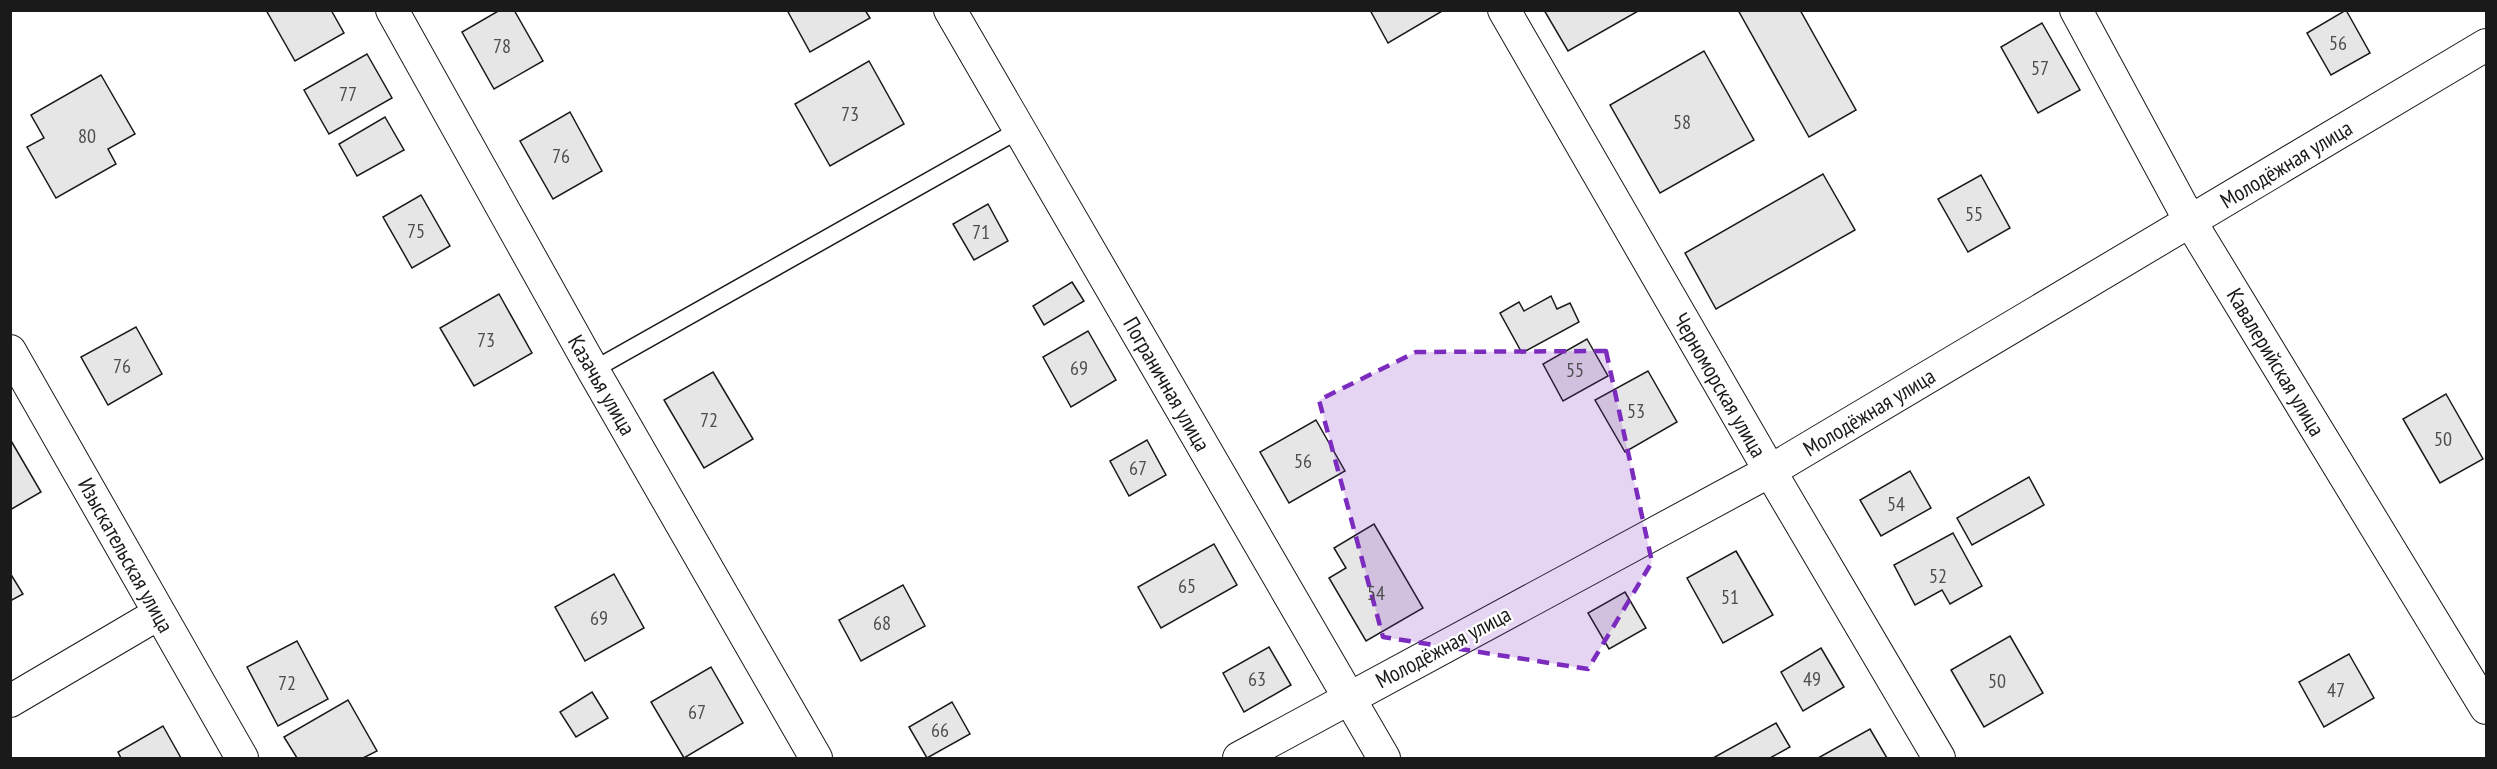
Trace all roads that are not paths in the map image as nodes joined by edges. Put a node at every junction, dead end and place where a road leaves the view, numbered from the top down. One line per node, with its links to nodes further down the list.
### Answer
1 (392, 10): 9 (street, Казачья улица)
2 (950, 10): 6 (street, Пограничная улица)
3 (1504, 10): 10 (street, Черноморская улица)
4 (2076, 10): 7 (street, Кавалерийская улица)
5 (2487, 45): 7 (street, Молодёжная улица)
6 (1019, 130): 9 (lane); 12 (street, Пограничная улица)
7 (2190, 221): 10 (street, Молодёжная улица); 14 (street, Кавалерийская улица)
8 (10, 351): 11 (street, Изыскательская улица)
9 (593, 370): 16 (street, Казачья улица)
10 (1770, 471): 12 (street, Молодёжная улица); 19 (street, Черноморская улица)
11 (158, 614): 13 (street); 15 (street, Изыскательская улица)
12 (1349, 697): 17 (street, Молодёжная улица); 18 (street, Пограничная улица)
13 (10, 701)
14 (2487, 708)
15 (242, 759)
16 (816, 759)
17 (1239, 759)
18 (1384, 759)
19 (1939, 759)

